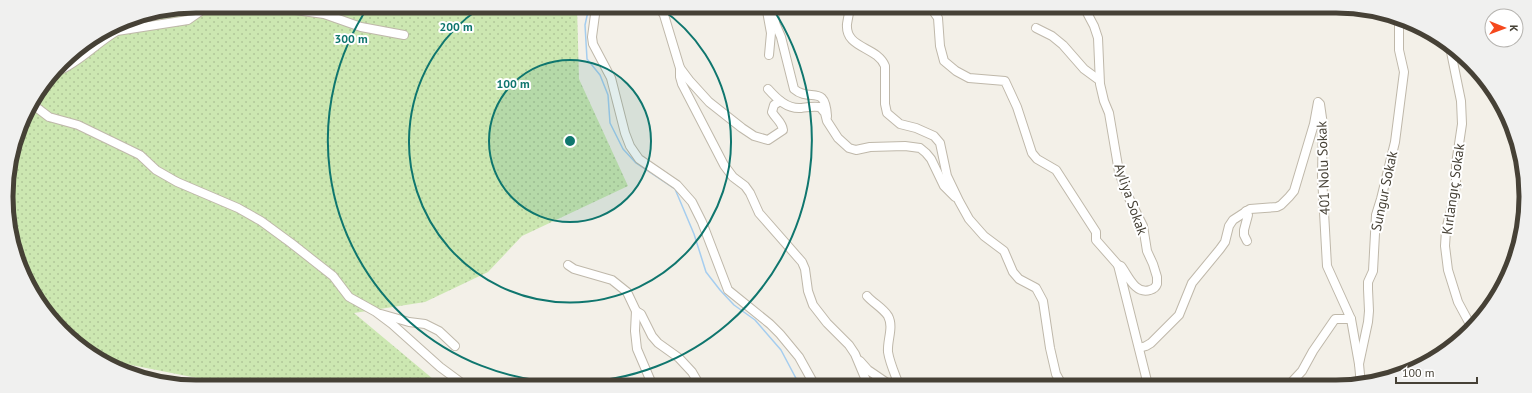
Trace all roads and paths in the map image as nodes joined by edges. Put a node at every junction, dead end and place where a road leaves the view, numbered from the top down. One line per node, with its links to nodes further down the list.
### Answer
1 (198, 13): 15 (street)
2 (317, 13): 12 (street)
3 (595, 13): 40 (street)
4 (663, 13): 16 (street)
5 (767, 13): 13 (street)
6 (774, 13): 21 (street)
7 (849, 13): 22 (street)
8 (934, 13): 26 (street)
9 (1087, 13): 17 (street, Ayliya Sokak)
10 (1399, 25): 35 (street, Sungur Sokak)
11 (1036, 28): 17 (street)
12 (404, 35)
13 (769, 55)
14 (1452, 55): 31 (street, Kırlangıç Sokak)
15 (70, 64)
16 (680, 68): 19 (street); 34 (street)
17 (1100, 80): 26 (street, Ayliya Sokak)
18 (768, 89): 19 (street)
19 (780, 101): 21 (street)
20 (37, 107): 29 (street)
21 (827, 121): 22 (street)
22 (958, 200): 44 (street)
23 (1246, 211): 24 (street); 30 (street, 401 Nolu Sokak); 33 (street)
24 (1247, 240)
25 (568, 265): 28 (street)
26 (1118, 265): 33 (street)
27 (867, 296): 43 (street)
28 (636, 311): 38 (street); 39 (street)
29 (376, 312): 32 (street); 37 (street)
30 (1351, 319): 35 (street, 401 Nolu Sokak); 46 (street)
31 (1469, 322)
32 (455, 346)
33 (1139, 348): 45 (street)
34 (855, 354): 41 (street); 42 (street)
35 (1359, 364): 36 (street, Sungur Sokak)
36 (1360, 378)
37 (457, 380)
38 (650, 380)
39 (697, 380)
40 (812, 380)
41 (866, 380)
42 (883, 380)
43 (897, 380)
44 (1059, 380)
45 (1147, 380)
46 (1294, 380)

